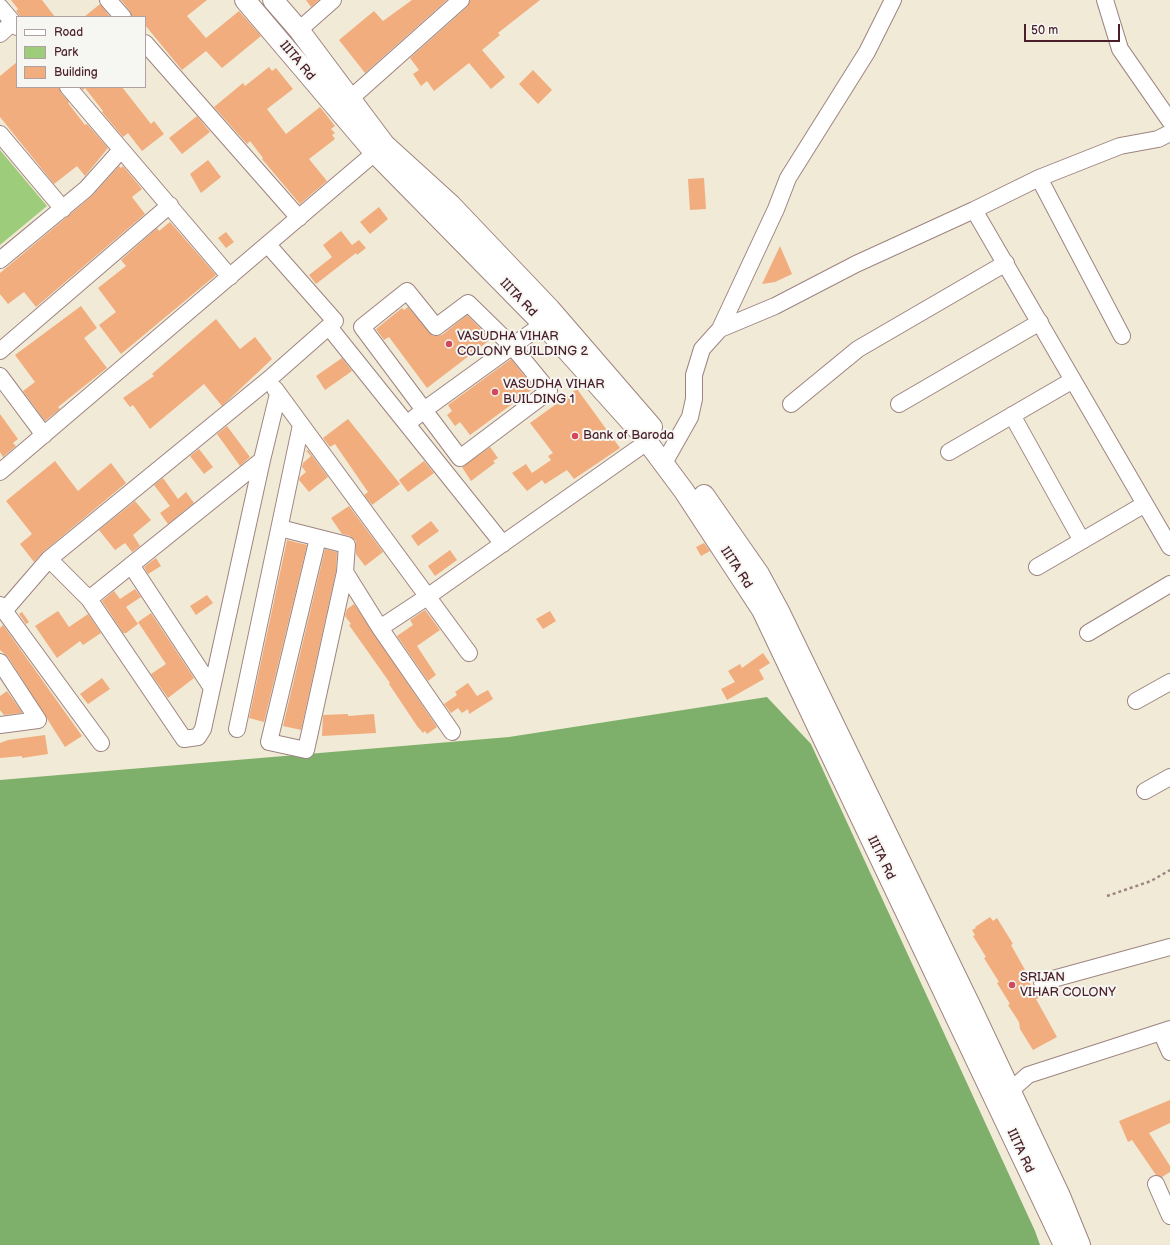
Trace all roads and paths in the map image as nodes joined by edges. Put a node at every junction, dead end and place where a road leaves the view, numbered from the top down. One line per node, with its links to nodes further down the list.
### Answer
1 (108, 0): 9 (street)
2 (245, 0): 19 (main road, IIITA Rd)
3 (273, 0): 11 (main road, IIITA Rd)
4 (333, 0): 11 (street)
5 (461, 0): 15 (street)
6 (893, 0): 33 (street)
7 (1106, 0): 16 (street)
8 (0, 7): 10 (street)
9 (122, 16)
10 (15, 24): 12 (street)
11 (299, 30): 15 (main road, IIITA Rd)
12 (0, 34)
13 (146, 43): 25 (street)
14 (69, 88): 20 (street)
15 (351, 98): 19 (main road, IIITA Rd)
16 (1170, 121)
17 (1170, 133): 21 (street)
18 (0, 134): 23 (street)
19 (380, 148): 25 (street); 31 (main road, IIITA Rd); 50 (main road, IIITA Rd)
20 (121, 150): 22 (street); 23 (street)
21 (1039, 178): 24 (street); 34 (street)
22 (170, 205): 29 (street); 36 (street)
23 (63, 208): 27 (street)
24 (974, 210): 28 (street); 33 (street)
25 (299, 218): 26 (street)
26 (268, 245): 29 (street); 32 (street)
27 (0, 260)
28 (1006, 263): 30 (street); 41 (street)
29 (230, 277): 47 (street)
30 (1040, 322): 39 (street); 42 (street)
31 (543, 324): 35 (street); 48 (main road, IIITA Rd)
32 (329, 326): 38 (street); 45 (street)
33 (720, 329): 50 (street)
34 (1122, 336)
35 (512, 346): 43 (street); 43 (street); 43 (street)
36 (0, 351)
37 (0, 376): 47 (street)
38 (268, 380): 40 (street); 59 (street)
39 (1073, 380): 44 (street); 53 (street)
40 (278, 394): 46 (street); 51 (street)
41 (791, 404)
42 (899, 404)
43 (424, 410): 45 (street)
44 (1012, 415): 49 (street); 56 (street)
45 (407, 424): 57 (street)
46 (301, 425): 54 (street); 64 (street)
47 (44, 435): 52 (street)
48 (647, 442): 50 (main road, IIITA Rd); 57 (street)
49 (949, 452)
50 (668, 457): 68 (main road, IIITA Rd)
51 (262, 460): 60 (street); 73 (street)
52 (0, 472)
53 (1145, 504): 56 (street); 58 (street)
54 (280, 528): 55 (street); 76 (street)
55 (318, 538): 62 (street); 62 (street)
56 (1082, 540): 61 (street)
57 (503, 544): 64 (street)
58 (1170, 547)
59 (49, 559): 65 (street); 66 (street)
60 (131, 565): 65 (street); 73 (street)
61 (1037, 568)
62 (345, 572): 67 (street)
63 (1170, 584): 69 (street)
64 (427, 597): 67 (street); 70 (street)
65 (89, 599): 73 (street)
66 (2, 608): 78 (street)
67 (380, 628): 77 (street)
68 (781, 631): 87 (main road, IIITA Rd); 90 (main road, IIITA Rd)
69 (1088, 633)
70 (469, 653)
71 (0, 662): 75 (street)
72 (1170, 682): 74 (street)
73 (212, 688)
74 (1136, 701)
75 (0, 725)
76 (237, 729)
77 (452, 732)
78 (101, 743)
79 (1170, 777): 80 (street)
80 (1145, 791)
81 (1170, 870): 82 (path)
82 (1106, 896)
83 (1170, 947): 84 (street)
84 (1042, 982)
85 (1166, 1031): 86 (street); 87 (street)
86 (1170, 1052)
87 (1010, 1091): 91 (main road, IIITA Rd)
88 (1156, 1184): 89 (street)
89 (1170, 1216)
90 (1064, 1245)
91 (1080, 1245)

